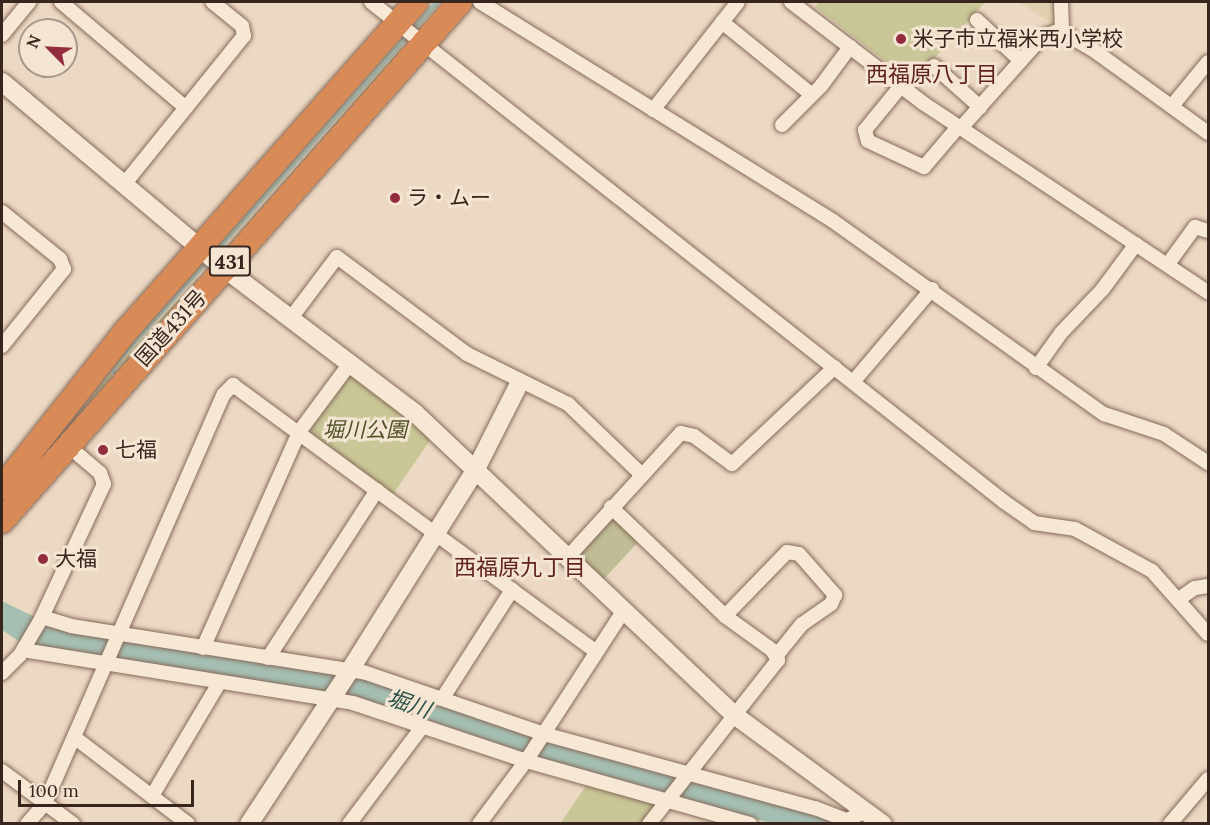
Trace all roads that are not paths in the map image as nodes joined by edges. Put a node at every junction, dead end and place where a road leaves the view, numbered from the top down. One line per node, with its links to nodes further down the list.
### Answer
1 (29, 2): 15 (street)
2 (61, 2): 26 (street)
3 (212, 2): 26 (street)
4 (371, 2): 13 (street)
5 (416, 2): 13 (highway, 国道431号 / 431)
6 (460, 2): 16 (highway, 国道431号 / 431)
7 (480, 2): 27 (street)
8 (738, 2): 12 (street)
9 (791, 2): 17 (street)
10 (1060, 2): 14 (street)
11 (977, 20): 18 (street)
12 (722, 22): 23 (street); 27 (street)
13 (399, 24): 16 (street); 35 (highway, 国道431号 / 431)
14 (1060, 30): 18 (street); 25 (street)
15 (2, 35)
16 (420, 41): 37 (highway, 国道431号 / 431); 43 (street)
17 (850, 47): 22 (street); 23 (street)
18 (1021, 61): 24 (street)
19 (1209, 63): 25 (street)
20 (934, 66): 24 (street)
21 (2, 82): 31 (street)
22 (901, 86): 29 (street); 29 (street)
23 (811, 94): 28 (street)
24 (980, 106): 29 (street)
25 (1172, 106): 30 (street)
26 (185, 107): 31 (street)
27 (652, 110): 38 (street)
28 (782, 125)
29 (959, 128): 34 (street)
30 (1209, 133)
31 (126, 182): 35 (street)
32 (2, 212): 41 (street)
33 (1209, 231): 36 (street)
34 (1136, 244): 36 (street); 44 (street)
35 (201, 249): 37 (street); 52 (highway, 国道431号 / 431)
36 (1168, 264): 39 (street)
37 (222, 266): 40 (street); 48 (highway, 国道431号 / 431)
38 (932, 289): 44 (street); 46 (street)
39 (1209, 292)
40 (291, 318): 42 (street); 45 (street)
41 (2, 346)
42 (351, 362): 47 (street); 50 (street)
43 (835, 367): 46 (street); 51 (street)
44 (1036, 368): 49 (street)
45 (520, 382): 50 (street); 51 (street)
46 (853, 382): 60 (street)
47 (299, 432): 53 (street); 64 (street); 67 (street)
48 (67, 445): 55 (highway, 国道431号 / 431); 63 (street)
49 (1209, 463)
50 (476, 470): 56 (street); 57 (street)
51 (642, 475): 54 (street)
52 (2, 488)
53 (376, 490): 56 (street); 70 (street)
54 (611, 507): 57 (street); 62 (street)
55 (2, 521)
56 (435, 533): 59 (street); 72 (street)
57 (568, 558): 61 (street)
58 (1209, 586): 60 (street)
59 (512, 590): 68 (street); 75 (street)
60 (1179, 599): 65 (street)
61 (624, 610): 68 (street); 77 (street)
62 (725, 616): 69 (street); 69 (street)
63 (42, 618): 64 (street); 66 (street)
64 (117, 633): 67 (street); 71 (street)
65 (1209, 634)
66 (24, 648): 71 (street); 73 (street)
67 (203, 648): 70 (street)
68 (596, 652): 79 (street)
69 (777, 656): 77 (street)
70 (268, 658): 72 (street)
71 (104, 665): 74 (street); 80 (street)
72 (350, 670): 75 (street); 76 (street)
73 (2, 673)
74 (219, 683): 76 (street); 85 (street)
75 (442, 699): 79 (street)
76 (329, 701): 78 (street); 93 (street)
77 (733, 714): 83 (street); 88 (street)
78 (422, 727): 81 (street); 94 (street)
79 (544, 734): 81 (street); 83 (street)
80 (74, 737): 85 (street); 87 (street)
81 (526, 761): 86 (street); 95 (street)
82 (2, 771): 87 (street)
83 (684, 777): 86 (street); 88 (street)
84 (1209, 779): 98 (street)
85 (152, 796): 92 (street)
86 (666, 800): 89 (street); 96 (street)
87 (45, 803): 90 (street); 91 (street)
88 (864, 812): 97 (street)
89 (743, 823)
90 (27, 824)
91 (73, 824)
92 (188, 824)
93 (249, 824)
94 (350, 824)
95 (478, 824)
96 (649, 824)
97 (883, 824)
98 (1170, 824)

